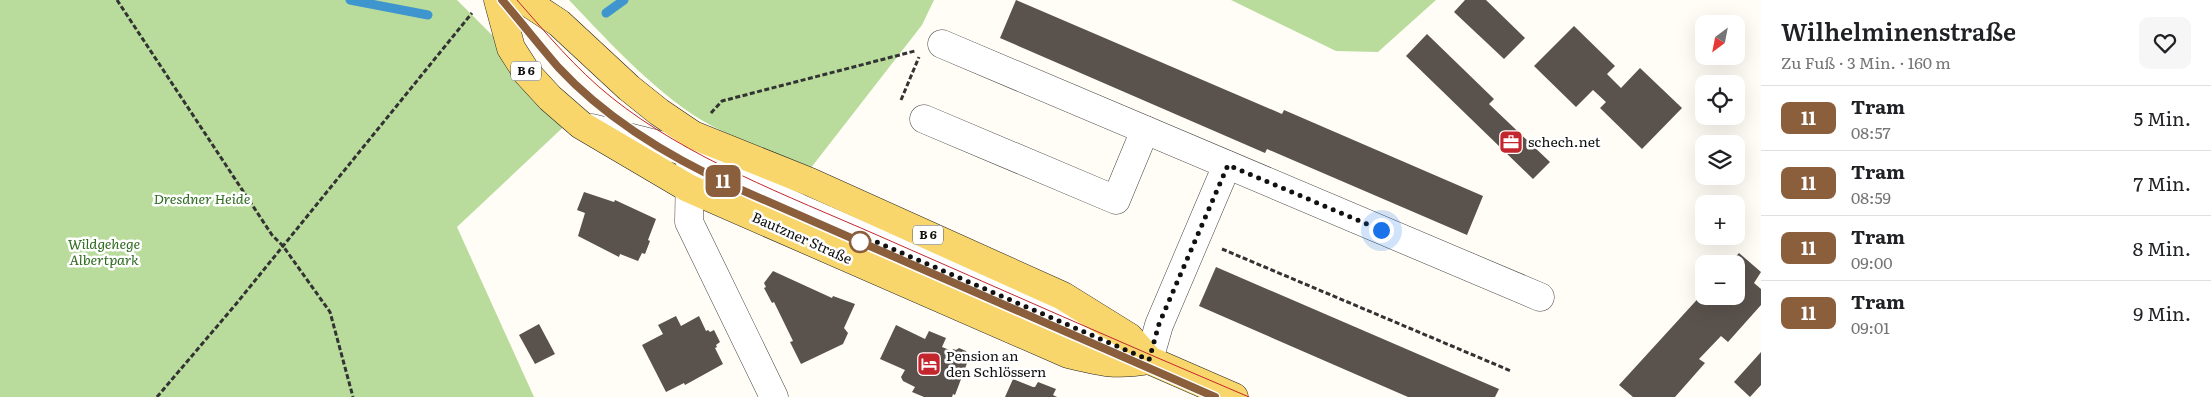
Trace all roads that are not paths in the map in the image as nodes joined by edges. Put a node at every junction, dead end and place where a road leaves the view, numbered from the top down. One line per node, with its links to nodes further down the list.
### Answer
1 (524, 0): 7 (main road, B 6)
2 (488, 3): 5 (main road, Bautzner Straße / B 6)
3 (942, 44): 6 (street)
4 (924, 119): 6 (street)
5 (581, 125): 7 (street); 9 (main road, Bautzner Straße / B 6)
6 (1146, 130): 8 (street)
7 (692, 145): 9 (street); 11 (street); 11 (main road, B 6)
8 (1228, 165): 10 (street); 11 (street)
9 (688, 188): 11 (main road, Bautzner Straße / B 6); 12 (street)
10 (1540, 297)
11 (1149, 360): 13 (main road, B 6)
12 (774, 397)
13 (1234, 397)

